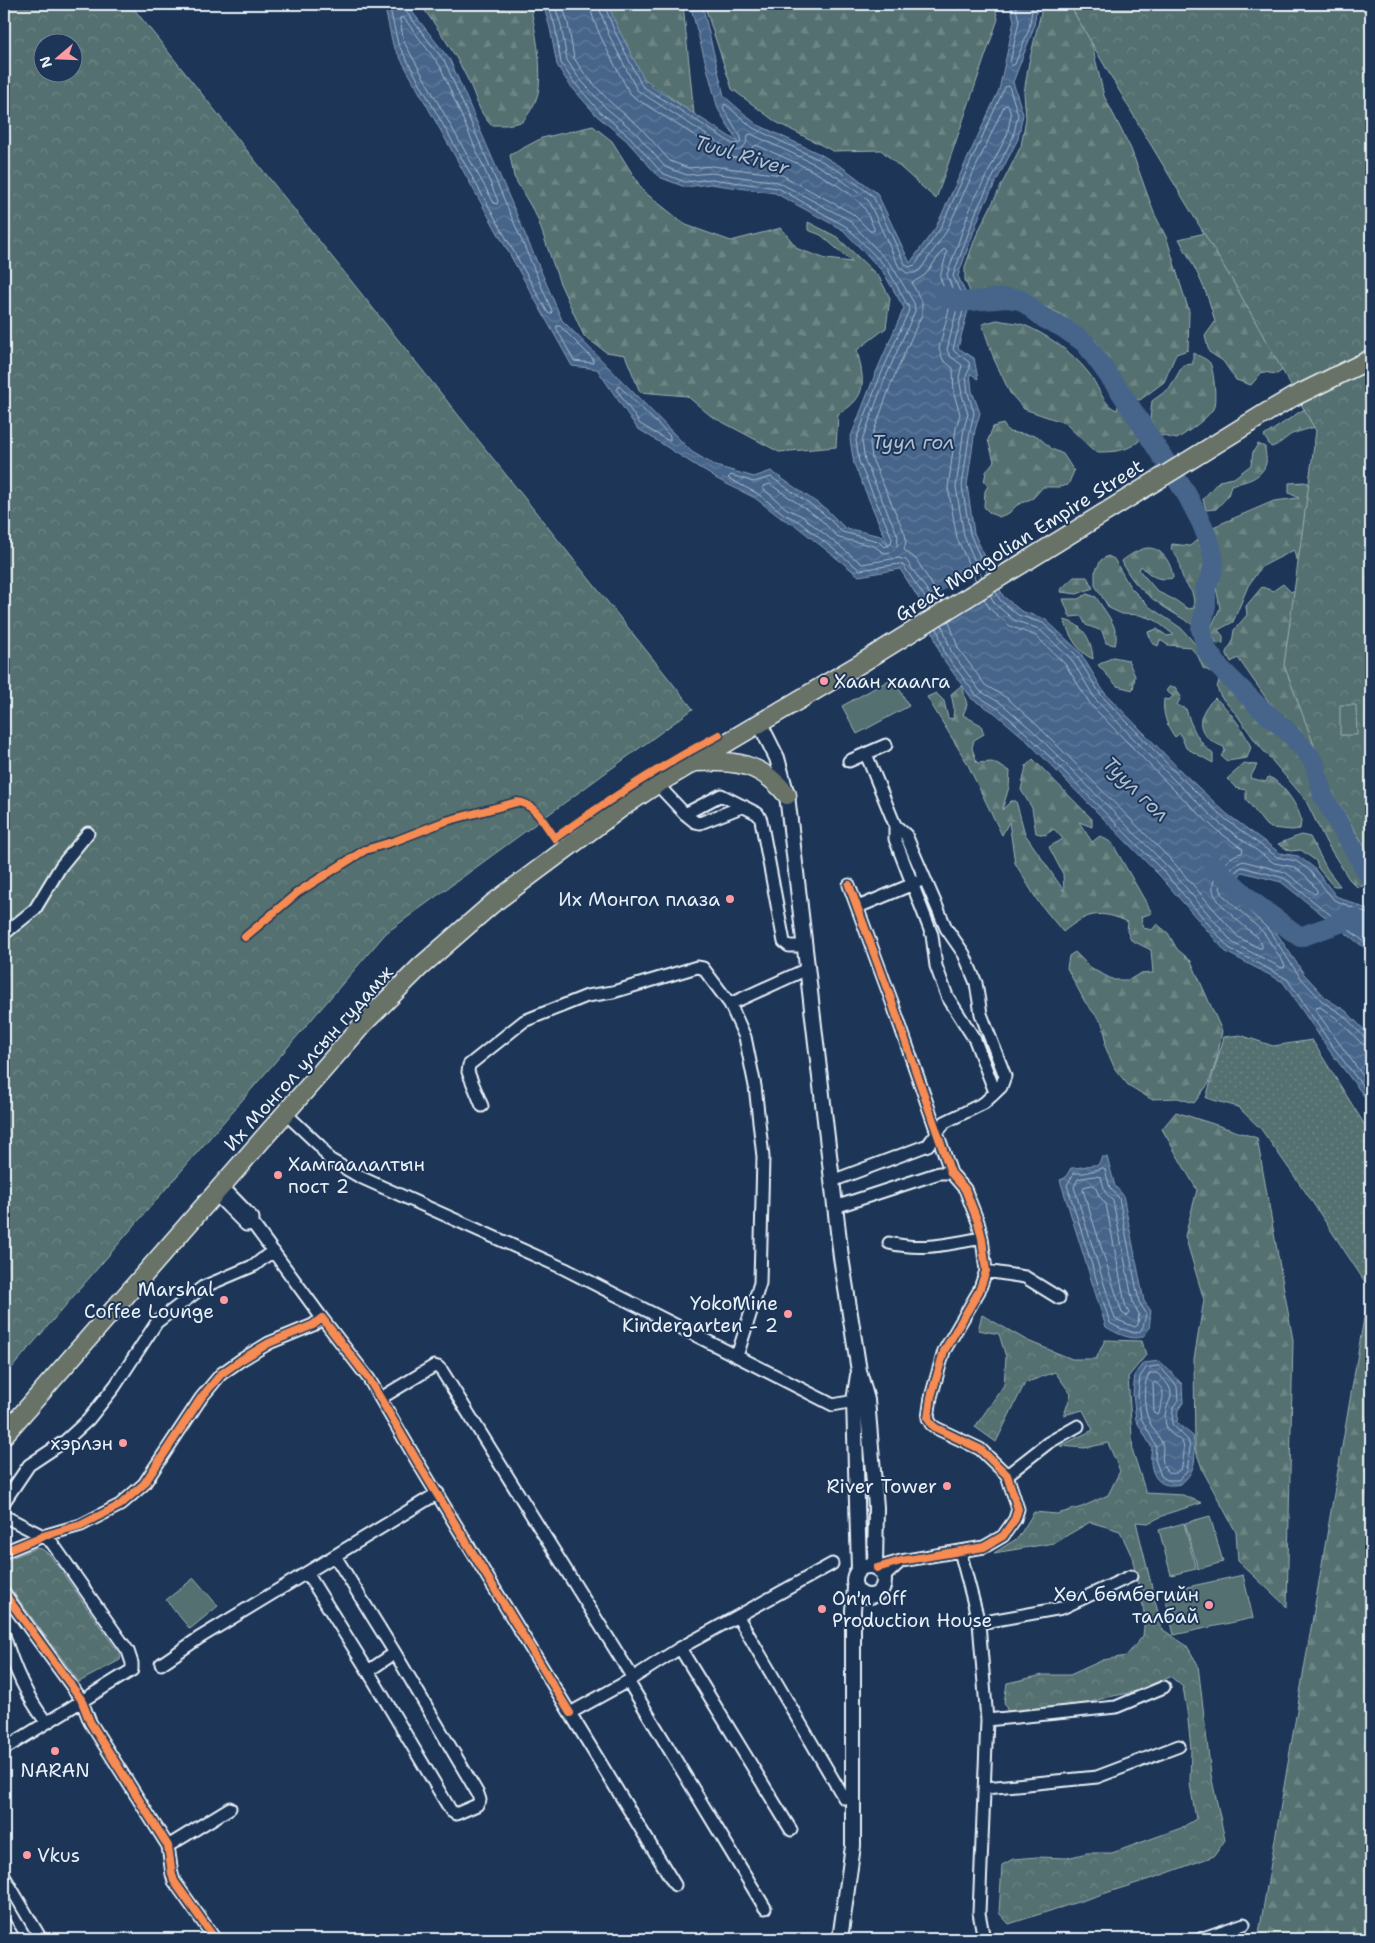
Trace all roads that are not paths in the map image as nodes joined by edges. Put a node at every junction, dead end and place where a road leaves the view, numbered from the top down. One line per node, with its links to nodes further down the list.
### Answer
1 (1371, 359): 2 (main road, Great Mongolian Empire Street)
2 (760, 724): 6 (main road, Great Mongolian Empire Street); 8 (street)
3 (886, 745): 4 (street)
4 (866, 754): 5 (street); 11 (street)
5 (849, 761)
6 (693, 762): 7 (main road, Их Монгол улсын гудамж); 8 (main road)
7 (656, 784): 10 (street); 23 (main road, Их Монгол улсын гудамж)
8 (787, 795): 18 (street)
9 (744, 806): 10 (street); 10 (street); 18 (street)
10 (685, 814)
11 (895, 824): 13 (street); 14 (street)
12 (88, 833): 17 (street)
13 (926, 878): 14 (street); 21 (street)
14 (913, 884): 16 (street); 21 (street)
15 (849, 885): 16 (street)
16 (858, 907): 24 (street)
17 (4, 934)
18 (804, 946): 19 (street)
19 (807, 968): 20 (street); 26 (street)
20 (730, 1004): 22 (street); 35 (street)
21 (995, 1092): 24 (street)
22 (482, 1106)
23 (284, 1112): 27 (main road, Их Монгол улсын гудамж); 35 (street)
24 (936, 1132): 25 (street); 26 (street)
25 (951, 1174): 28 (street); 29 (street)
26 (832, 1181): 28 (street)
27 (218, 1190): 31 (street); 40 (main road, Их Монгол улсын гудамж)
28 (835, 1207): 36 (street)
29 (982, 1238): 30 (street); 32 (street)
30 (889, 1243)
31 (274, 1252): 34 (street); 43 (street)
32 (986, 1271): 33 (street); 41 (street)
33 (1059, 1298)
34 (322, 1318): 37 (street); 45 (street)
35 (737, 1356): 38 (street)
36 (859, 1372): 38 (street); 51 (street)
37 (381, 1398): 42 (street); 65 (street)
38 (854, 1402): 50 (street)
39 (1078, 1426): 41 (street)
40 (4, 1435)
41 (1007, 1475): 47 (street)
42 (438, 1493): 48 (street); 68 (street)
43 (4, 1502)
44 (4, 1516): 45 (street)
45 (43, 1536): 46 (street); 67 (street)
46 (4, 1552)
47 (960, 1552): 51 (street); 58 (street)
48 (335, 1556): 52 (street); 62 (street)
49 (832, 1564): 57 (street)
50 (859, 1569): 51 (street); 54 (street)
51 (879, 1571): 56 (street)
52 (307, 1572): 63 (street); 64 (street)
53 (1131, 1576): 58 (street)
54 (855, 1588): 56 (street); 59 (street)
55 (4, 1592): 67 (street)
56 (869, 1596): 59 (street)
57 (738, 1618): 61 (street); 74 (street)
58 (979, 1623): 69 (street)
59 (853, 1627): 86 (street)
60 (4, 1635): 70 (street)
61 (680, 1648): 65 (street); 76 (street)
62 (395, 1653): 64 (street); 64 (street)
63 (161, 1664)
64 (368, 1671)
65 (630, 1680): 68 (street); 80 (street)
66 (1164, 1686): 69 (street)
67 (82, 1699): 70 (street); 77 (street)
68 (570, 1713): 79 (street)
69 (987, 1720): 73 (street)
70 (46, 1722): 72 (street)
71 (1178, 1746): 73 (street)
72 (4, 1749)
73 (986, 1788): 87 (street)
74 (844, 1798)
75 (230, 1808): 77 (street)
76 (791, 1830)
77 (168, 1846): 85 (street)
78 (4, 1876): 84 (street)
79 (675, 1884)
80 (765, 1908)
81 (4, 1923): 83 (street)
82 (1244, 1924): 88 (street)
83 (14, 1939)
84 (41, 1939)
85 (215, 1939)
86 (840, 1939)
87 (984, 1939)
88 (1200, 1939)

